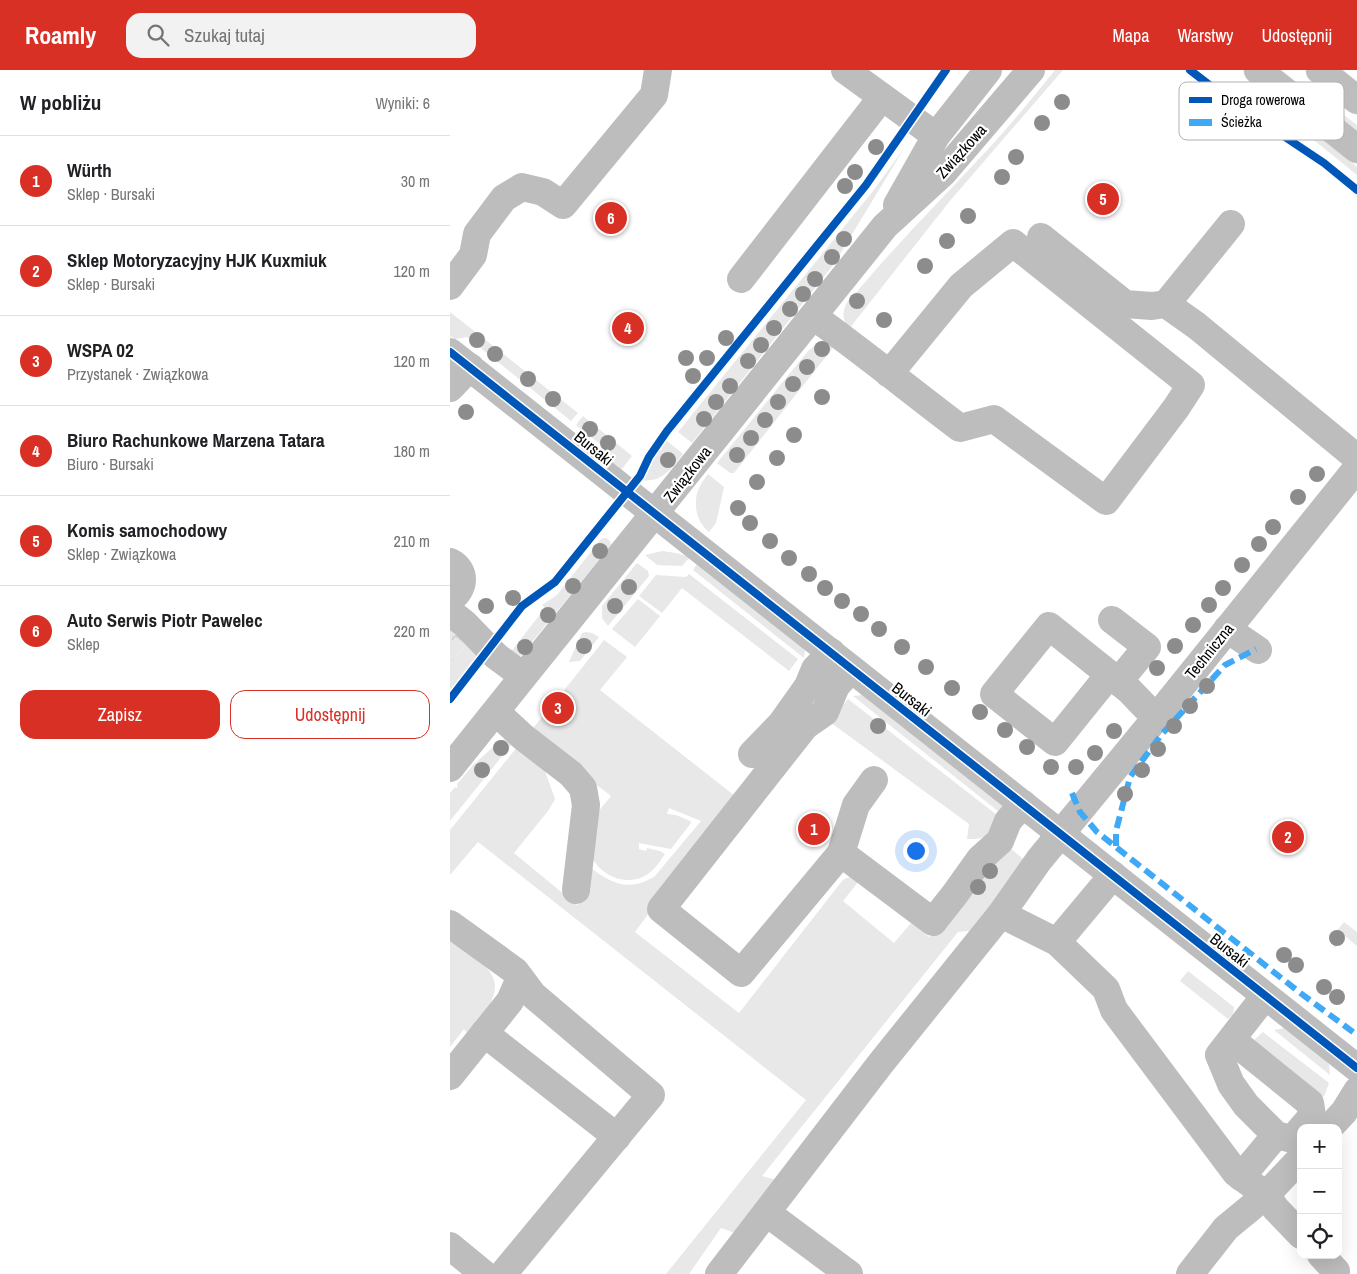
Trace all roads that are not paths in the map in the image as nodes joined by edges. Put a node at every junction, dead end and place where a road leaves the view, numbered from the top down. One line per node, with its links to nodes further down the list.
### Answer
1 (658, 70): 19 (street)
2 (845, 70): 10 (street)
3 (988, 70): 12 (street, Związkowa)
4 (1031, 70): 16 (street, Związkowa)
5 (1258, 70): 7 (street)
6 (1320, 70): 8 (street)
7 (1273, 82)
8 (1335, 82)
9 (1344, 89): 11 (street)
10 (882, 97): 12 (street); 18 (street)
11 (1357, 100)
12 (936, 136): 16 (street, Związkowa)
13 (1344, 139): 14 (street)
14 (1357, 149)
15 (1231, 224): 20 (street)
16 (885, 226): 21 (street, Związkowa)
17 (1041, 238): 20 (street)
18 (741, 280)
19 (450, 286)
20 (1166, 304): 25 (street)
21 (813, 316): 23 (street); 27 (street, Związkowa)
22 (460, 360): 24 (street); 27 (street, Bursaki)
23 (889, 374): 23 (street)
24 (450, 388)
25 (1357, 458)
26 (1357, 468): 31 (street, Techniczna)
27 (656, 514): 33 (street, Bursaki); 34 (street, Związkowa)
28 (454, 580): 29 (street)
29 (458, 618): 34 (street)
30 (1112, 620): 36 (street)
31 (1227, 629): 32 (street); 36 (street, Techniczna)
32 (1258, 650)
33 (841, 660): 37 (street); 40 (street, Bursaki); 42 (street)
34 (523, 676): 35 (street, Związkowa)
35 (496, 712): 38 (street, Związkowa); 44 (street)
36 (1156, 718): 41 (street, Techniczna)
37 (752, 754)
38 (450, 768)
39 (874, 780): 42 (street)
40 (1023, 804): 41 (street, Bursaki); 42 (street)
41 (1061, 834): 43 (street, Bursaki); 45 (street, Techniczna)
42 (841, 853)
43 (1113, 875): 47 (street); 49 (street, Bursaki)
44 (576, 890)
45 (1001, 914): 47 (street); 61 (street, Techniczna)
46 (450, 924): 48 (street)
47 (1057, 942): 59 (street)
48 (520, 978): 50 (street); 57 (street)
49 (1266, 996): 51 (street); 52 (street, Bursaki)
50 (484, 1033): 53 (street); 57 (street)
51 (1232, 1040): 56 (street); 56 (street)
52 (1357, 1068)
53 (450, 1076)
54 (1357, 1091): 55 (street)
55 (1333, 1124)
56 (1293, 1131): 59 (street)
57 (616, 1137): 66 (street)
58 (1297, 1162): 60 (street)
59 (1241, 1177): 60 (street)
60 (1266, 1195): 62 (street); 69 (street)
61 (767, 1213): 67 (street, Techniczna); 68 (street)
62 (1297, 1231)
63 (450, 1246): 65 (street)
64 (1325, 1259): 70 (street)
65 (484, 1274)
66 (504, 1274)
67 (718, 1274)
68 (850, 1274)
69 (1190, 1274)
70 (1333, 1274)

